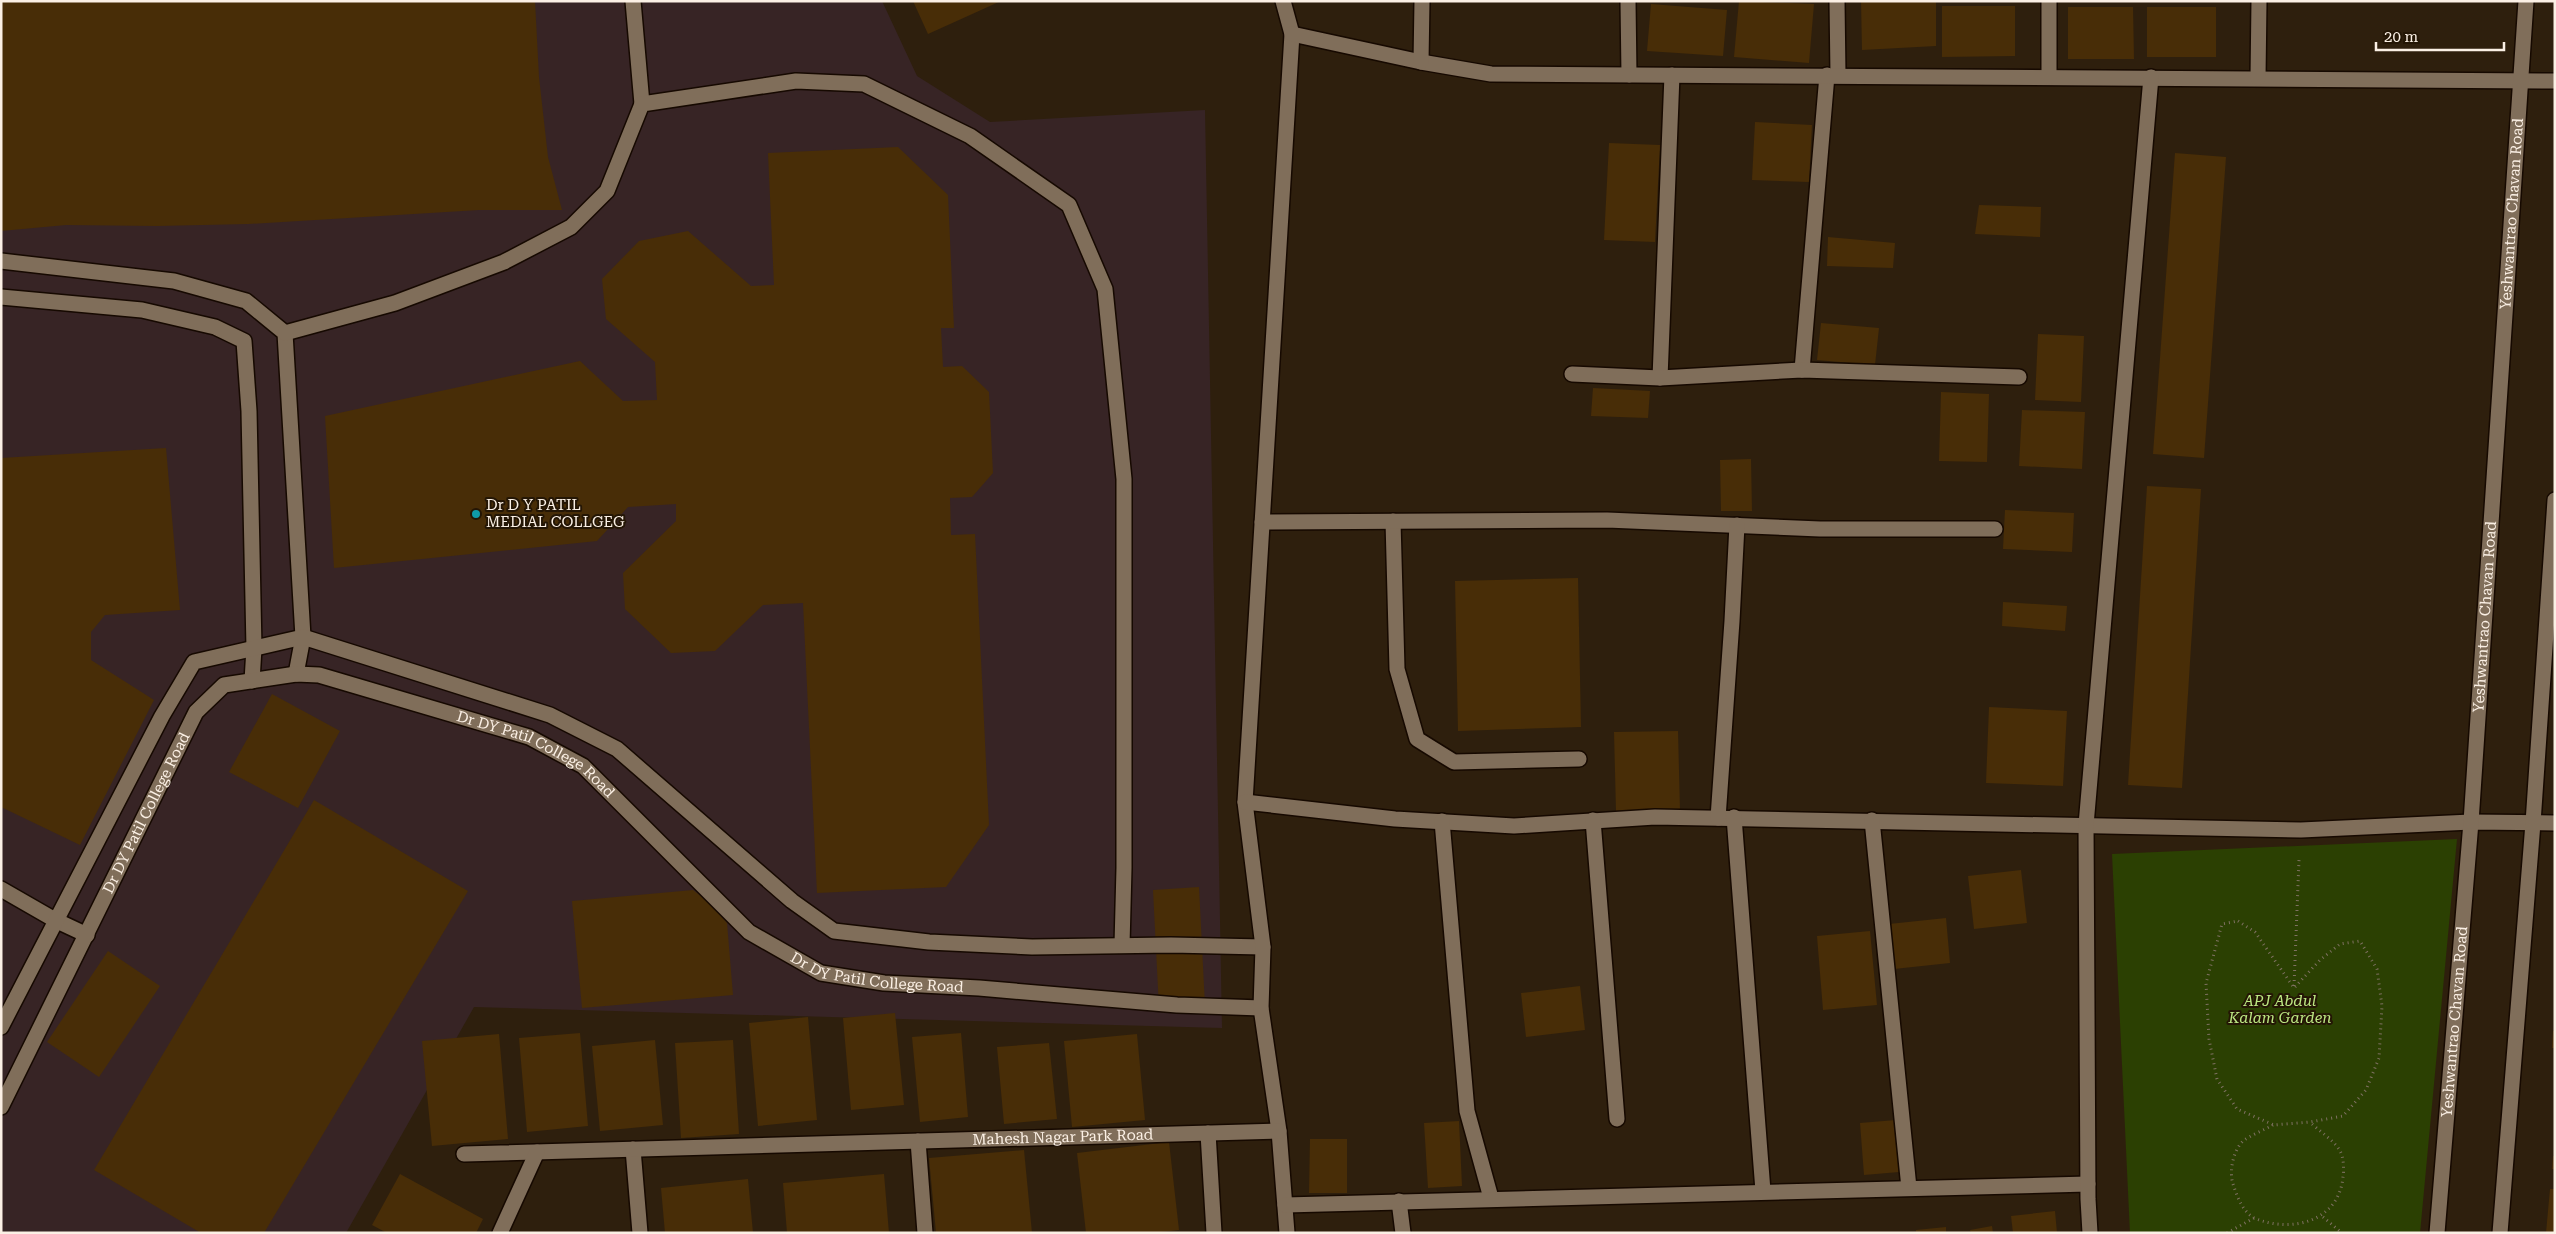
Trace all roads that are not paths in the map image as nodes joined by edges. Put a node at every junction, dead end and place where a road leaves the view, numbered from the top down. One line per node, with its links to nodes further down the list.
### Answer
1 (633, 1): 19 (street)
2 (1283, 1): 9 (street)
3 (1422, 1): 10 (street)
4 (1628, 1): 11 (street)
5 (1837, 1): 13 (street)
6 (2049, 1): 14 (street)
7 (2259, 1): 16 (street)
8 (2526, 1): 17 (street, Yeshwantrao Chavan Road)
9 (1292, 34): 10 (street); 29 (street)
10 (1421, 62): 11 (street)
11 (1629, 75): 12 (street)
12 (1672, 75): 13 (street); 26 (street)
13 (1832, 75): 14 (street); 23 (street)
14 (2049, 77): 15 (street)
15 (2151, 77): 16 (street); 46 (street)
16 (2258, 78): 17 (street)
17 (2520, 79): 18 (street); 43 (street, Yeshwantrao Chavan Road)
18 (2555, 81)
19 (642, 104): 22 (street); 50 (street)
20 (1, 261): 22 (street)
21 (1, 297): 33 (street)
22 (285, 333): 32 (street)
23 (1802, 370): 25 (street); 26 (street)
24 (1572, 374): 26 (street)
25 (2019, 377)
26 (1660, 378)
27 (2555, 500): 44 (street)
28 (1392, 521): 29 (street); 30 (street); 36 (street)
29 (1262, 522): 37 (street)
30 (1737, 524): 31 (street); 39 (street)
31 (1995, 529)
32 (303, 637): 33 (street, Dr DY Patil College Road); 34 (street); 50 (street, Dr DY Patil College Road)
33 (254, 648): 35 (street); 48 (street, Dr DY Patil College Road)
34 (296, 674): 35 (street, Dr DY Patil College Road); 52 (street, Dr DY Patil College Road)
35 (252, 681): 49 (street, Dr DY Patil College Road)
36 (1579, 758)
37 (1245, 802): 42 (street); 51 (street)
38 (1734, 817): 39 (street); 41 (street); 64 (street)
39 (1718, 818): 40 (street)
40 (1593, 820): 42 (street); 55 (street)
41 (1872, 820): 46 (street); 63 (street)
42 (1442, 821): 65 (street)
43 (2471, 822): 44 (street); 46 (street); 75 (street, Yeshwantrao Chavan Road)
44 (2533, 823): 45 (street); 76 (street)
45 (2555, 823)
46 (2086, 825): 62 (street)
47 (1, 889): 48 (street)
48 (55, 920): 49 (street); 53 (street, Dr DY Patil College Road)
49 (87, 935): 54 (street, Dr DY Patil College Road)
50 (1122, 945): 51 (street, Dr DY Patil College Road)
51 (1263, 947): 52 (street)
52 (1260, 1008): 56 (street)
53 (1, 1027)
54 (1, 1107)
55 (1617, 1119)
56 (1279, 1131): 57 (street, Mahesh Nagar Park Road); 67 (street)
57 (1208, 1133): 58 (street, Mahesh Nagar Park Road); 71 (street)
58 (918, 1141): 59 (street, Mahesh Nagar Park Road); 70 (street)
59 (633, 1149): 60 (street, Mahesh Nagar Park Road); 69 (street)
60 (537, 1152): 61 (street, Mahesh Nagar Park Road); 68 (street)
61 (464, 1154)
62 (2088, 1184): 63 (street); 74 (street)
63 (1909, 1188): 64 (street)
64 (1763, 1191): 65 (street)
65 (1491, 1198): 66 (street)
66 (1399, 1201): 67 (street); 73 (street)
67 (1285, 1205): 72 (street)
68 (500, 1233)
69 (640, 1233)
70 (925, 1233)
71 (1214, 1233)
72 (1287, 1233)
73 (1403, 1233)
74 (2090, 1233)
75 (2437, 1233)
76 (2500, 1233)

